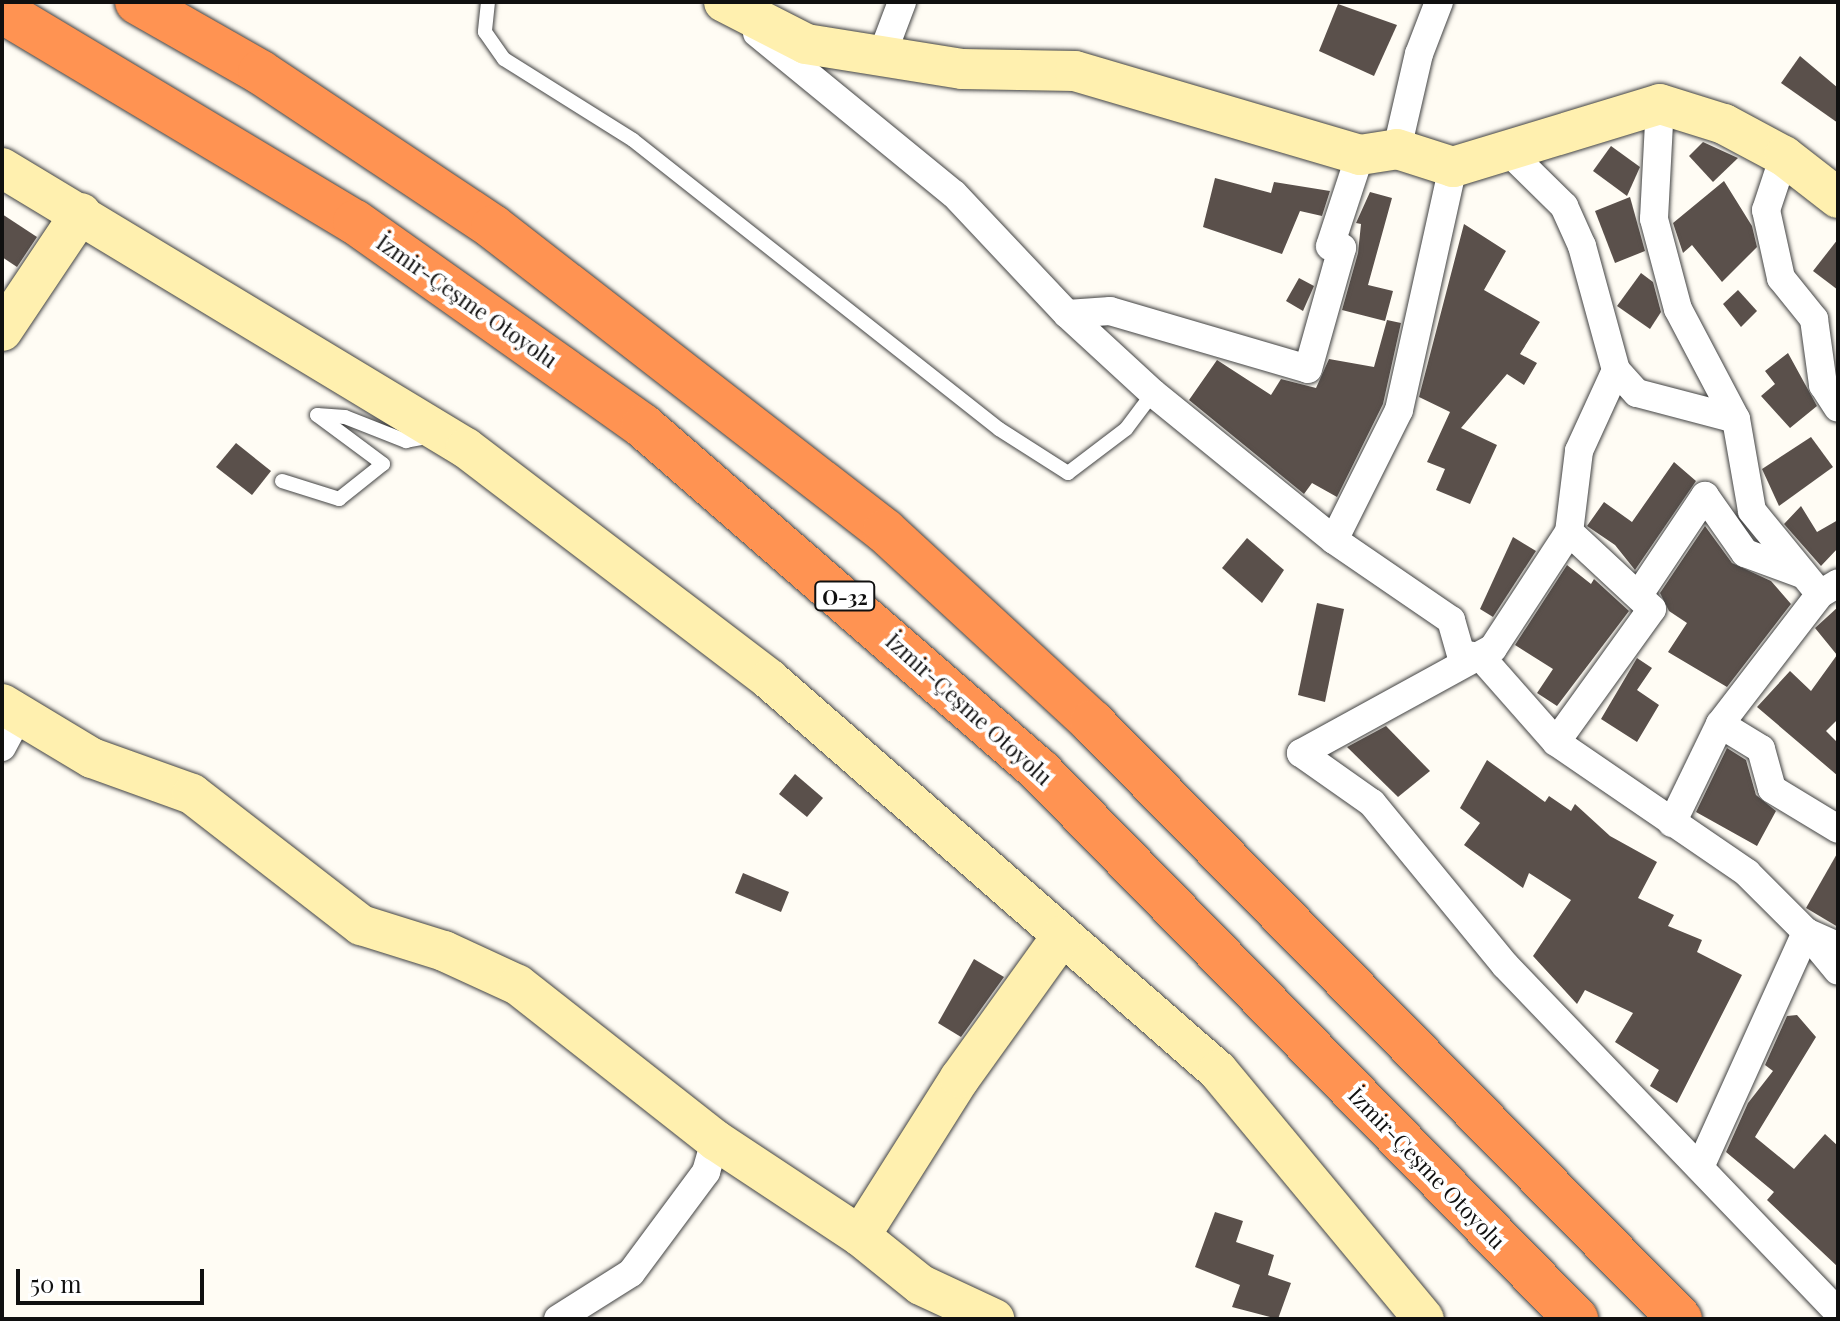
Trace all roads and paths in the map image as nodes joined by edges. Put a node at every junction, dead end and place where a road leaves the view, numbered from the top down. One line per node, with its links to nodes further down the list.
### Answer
1 (137, 2): 48 (highway)
2 (488, 2): 19 (lane)
3 (722, 2): 7 (street); 16 (street)
4 (1439, 2): 9 (street)
5 (895, 6): 7 (street)
6 (2, 11): 47 (highway, İzmir-Çeşme Otoyolu / O-32)
7 (882, 55): 9 (street)
8 (1660, 104): 10 (street); 11 (street); 21 (street)
9 (1378, 152): 12 (street); 16 (street)
10 (1510, 153): 12 (street); 18 (street)
11 (1784, 156): 14 (street); 20 (street)
12 (1453, 167): 27 (street)
13 (2, 168): 15 (street)
14 (1838, 198)
15 (81, 213): 17 (street); 22 (street)
16 (1067, 314): 19 (street)
17 (2, 331)
18 (1616, 370): 21 (street); 26 (street)
19 (1153, 393): 27 (street)
20 (1838, 408)
21 (1736, 419): 23 (street)
22 (444, 434): 24 (lane); 37 (street)
23 (1745, 468): 25 (street); 28 (street)
24 (282, 481)
25 (1705, 496): 28 (street); 29 (street)
26 (1569, 532): 29 (street); 30 (street)
27 (1334, 540): 30 (street)
28 (1820, 584): 32 (street)
29 (1640, 593): 33 (street)
30 (1481, 657): 33 (street); 41 (street)
31 (7, 723): 40 (street)
32 (1720, 724): 34 (street); 35 (street)
33 (1556, 742): 34 (street)
34 (1672, 823): 36 (street)
35 (1838, 829)
36 (1806, 932): 38 (street); 39 (street); 41 (street)
37 (1062, 936): 42 (street); 46 (street)
38 (1838, 946)
39 (1838, 971)
40 (710, 1156): 42 (street); 44 (street)
41 (1701, 1165): 43 (street)
42 (860, 1236): 45 (street)
43 (1838, 1312)
44 (558, 1319)
45 (994, 1319)
46 (1424, 1319)
47 (1576, 1319)
48 (1680, 1319)

